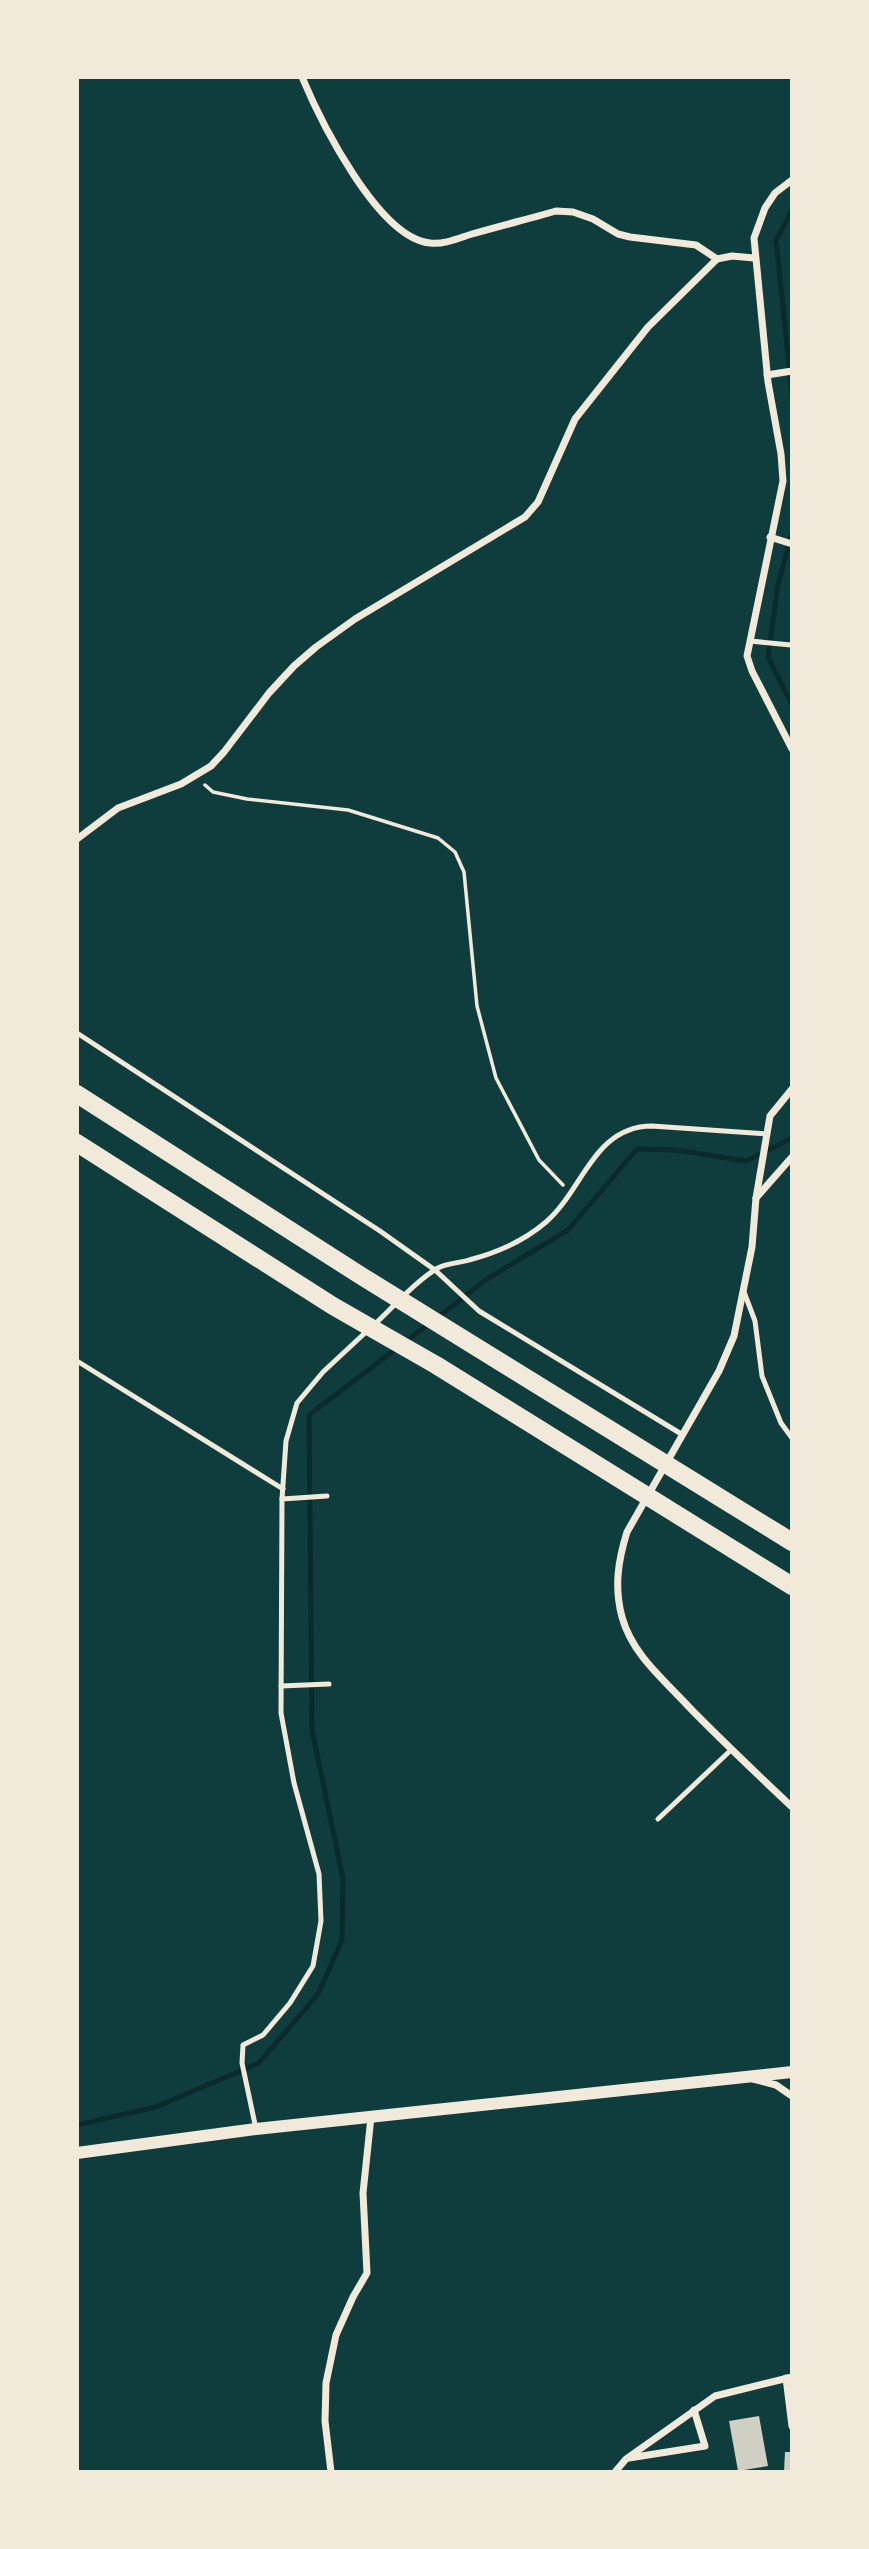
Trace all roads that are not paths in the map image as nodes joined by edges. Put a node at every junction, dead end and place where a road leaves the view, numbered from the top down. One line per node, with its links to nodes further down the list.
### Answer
1 (302, 77): 4 (street)
2 (792, 180): 3 (street)
3 (754, 258): 4 (street); 6 (street)
4 (718, 259): 13 (street)
5 (792, 371): 6 (street)
6 (767, 375): 7 (street)
7 (789, 480): 8 (street)
8 (774, 538): 9 (street); 10 (street)
9 (792, 544)
10 (750, 641): 11 (lane); 12 (street)
11 (792, 645)
12 (792, 749)
13 (77, 839)
14 (77, 1033): 21 (lane)
15 (792, 1089): 17 (street)
16 (77, 1094): 29 (highway)
17 (767, 1136): 20 (street); 21 (lane)
18 (77, 1143): 30 (highway)
19 (792, 1157): 20 (street)
20 (756, 1198): 22 (street)
21 (435, 1270): 24 (lane); 26 (lane)
22 (744, 1292): 24 (street); 25 (lane)
23 (77, 1361): 26 (lane)
24 (683, 1436): 33 (street)
25 (792, 1438)
26 (283, 1489): 28 (lane)
27 (327, 1496): 28 (lane)
28 (282, 1499): 32 (lane)
29 (792, 1542)
30 (792, 1586)
31 (325, 1684): 32 (lane)
32 (281, 1686): 40 (lane)
33 (731, 1750): 34 (street); 35 (lane)
34 (792, 1807)
35 (657, 1819)
36 (792, 2072): 37 (street)
37 (746, 2077): 38 (street); 39 (street)
38 (792, 2096)
39 (371, 2117): 40 (street); 46 (street)
40 (256, 2129): 41 (street)
41 (77, 2153)
42 (789, 2378): 43 (street); 44 (street)
43 (694, 2410): 45 (street); 45 (street)
44 (792, 2426)
45 (626, 2459): 47 (street)
46 (331, 2472)
47 (615, 2472)

